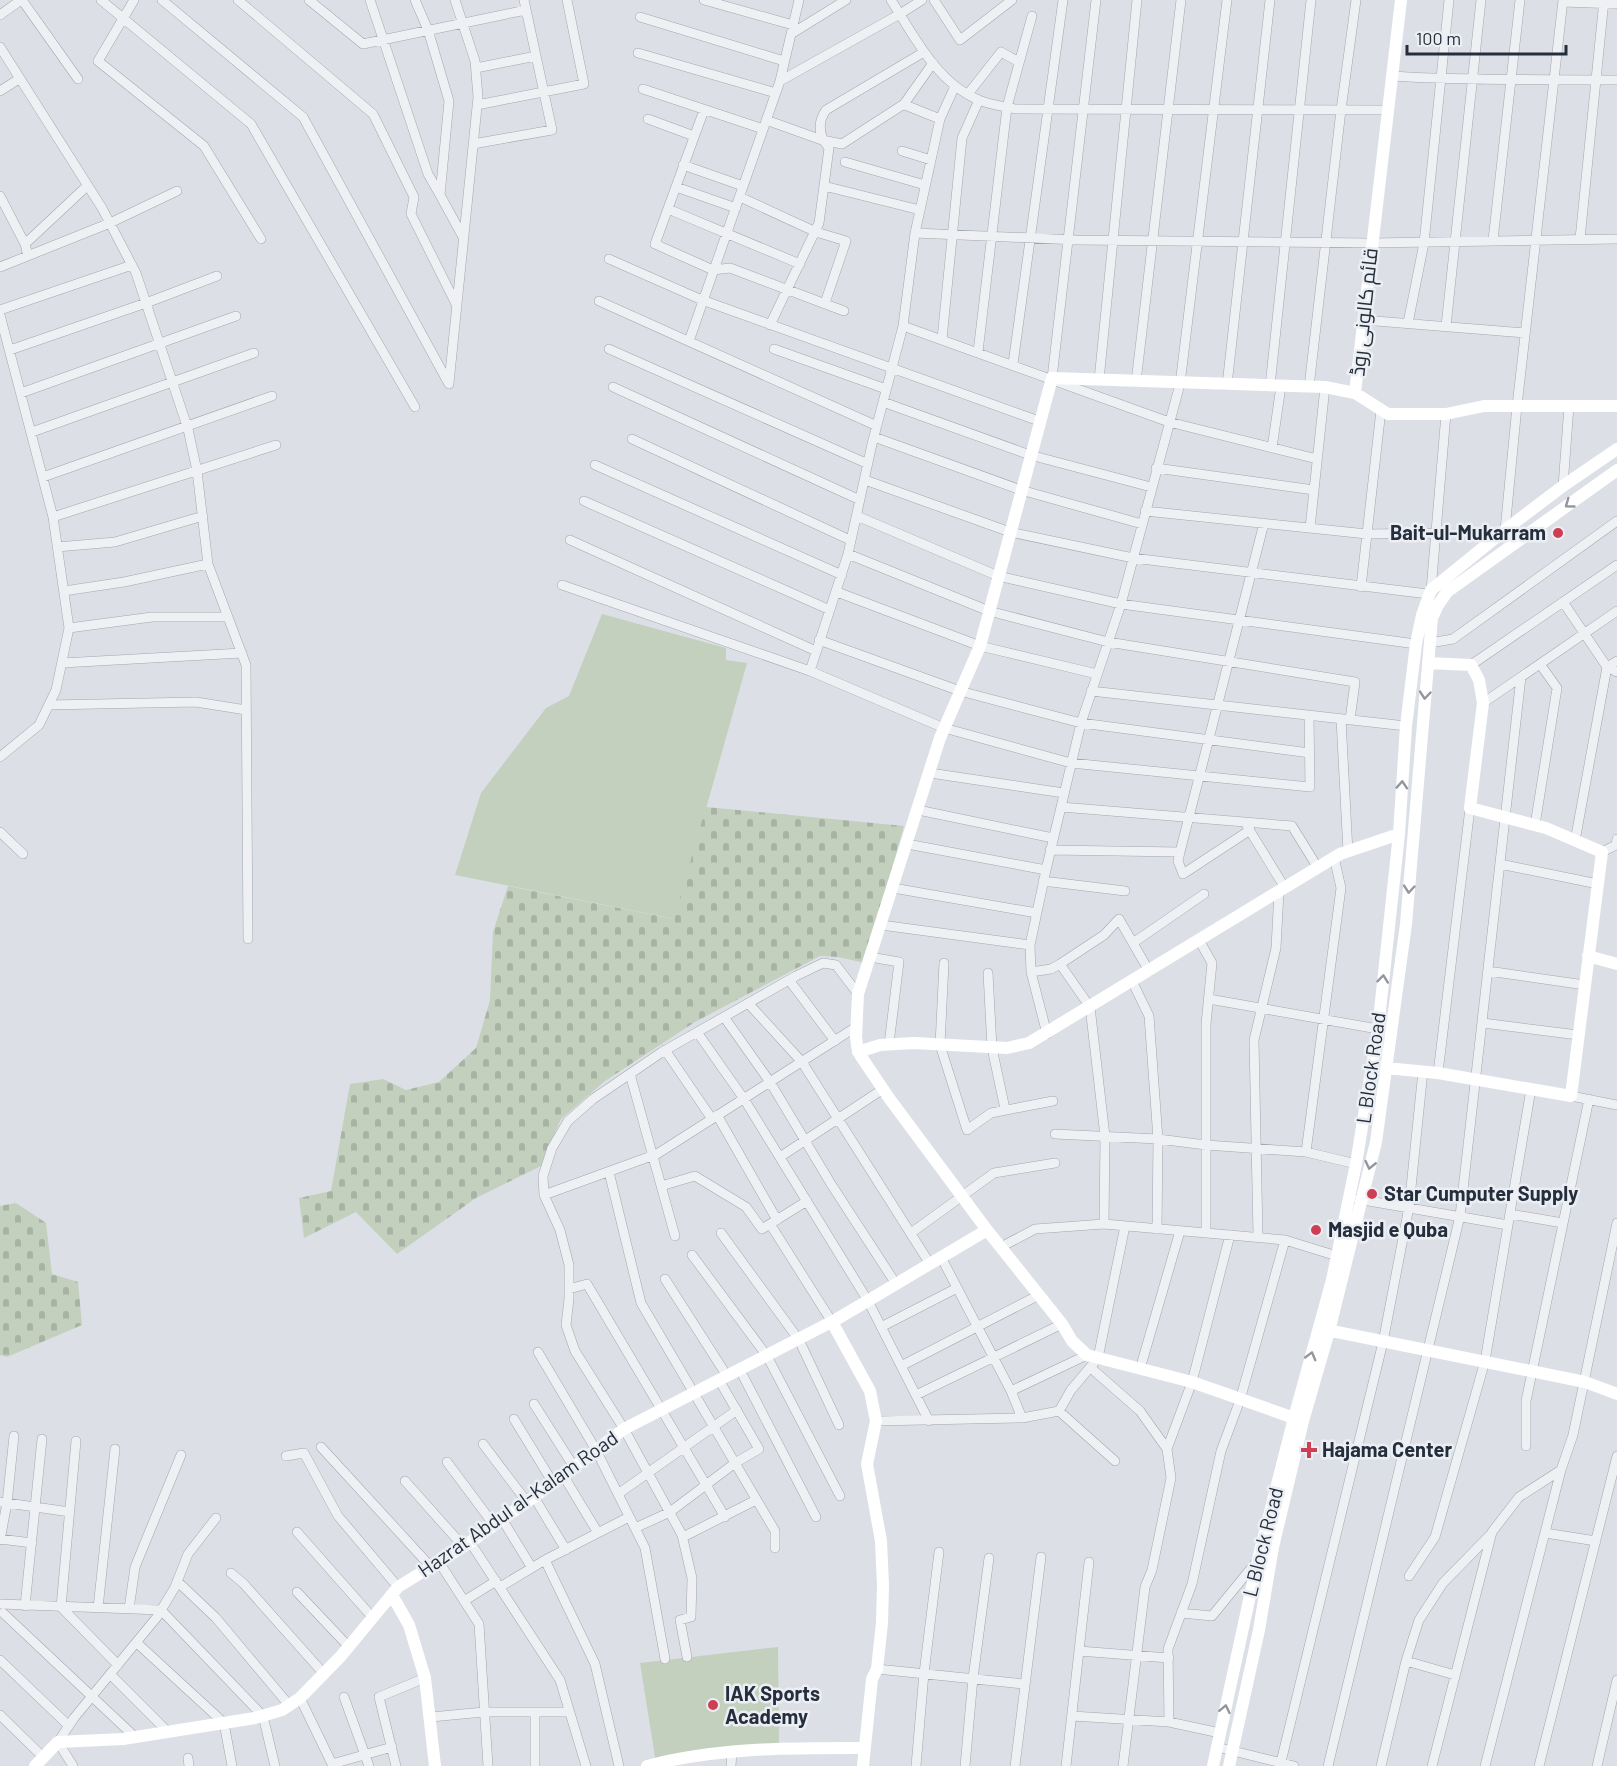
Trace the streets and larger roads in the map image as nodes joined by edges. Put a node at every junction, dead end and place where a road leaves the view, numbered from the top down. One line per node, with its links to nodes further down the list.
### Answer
1 (22, 0): 36 (street); 56 (street)
2 (101, 0): 39 (street)
3 (134, 0): 39 (street)
4 (162, 0): 140 (street)
5 (238, 0): 140 (street)
6 (309, 0): 43 (street)
7 (370, 0): 43 (street)
8 (415, 0): 42 (street)
9 (455, 0): 40 (street)
10 (524, 0): 34 (street)
11 (567, 0): 65 (street)
12 (704, 0): 41 (street)
13 (799, 0): 41 (street)
14 (846, 0): 41 (street)
15 (891, 0): 35 (street)
16 (922, 0): 35 (street)
17 (934, 0): 18 (street)
18 (1012, 0)
19 (1063, 0): 72 (street)
20 (1096, 0): 73 (street)
21 (1137, 0): 74 (street)
22 (1181, 0): 76 (street)
23 (1227, 0): 77 (street)
24 (1270, 0): 78 (street)
25 (1311, 0): 79 (street)
26 (1356, 0): 80 (street)
27 (1401, 0): 52 (street, قائم کالونی روڈ)
28 (1449, 0): 57 (street)
29 (1481, 0): 53 (street)
30 (1520, 0): 54 (street)
31 (1563, 1): 32 (street); 58 (street)
32 (1604, 2): 33 (street); 59 (street)
33 (1617, 4)
34 (526, 10): 40 (street); 47 (street)
35 (900, 14): 45 (street); 61 (street)
36 (0, 15)
37 (1032, 16): 50 (street)
38 (640, 17): 48 (street)
39 (123, 19): 112 (street); 179 (street)
40 (463, 23): 42 (street); 51 (street)
41 (792, 29): 48 (street)
42 (428, 30): 43 (street); 98 (street)
43 (384, 39): 98 (street)
44 (0, 47): 55 (street)
45 (924, 52): 49 (street); 86 (street)
46 (638, 53): 66 (street)
47 (536, 56): 51 (street); 65 (street)
48 (784, 62): 61 (street)
49 (933, 63): 62 (street); 70 (street)
50 (1019, 63): 67 (street); 71 (street)
51 (476, 68): 69 (street)
52 (1392, 76): 57 (street); 81 (street, قائم کالونی روڈ)
53 (1472, 78): 54 (street); 57 (street); 123 (street)
54 (1511, 78): 58 (street); 120 (street)
55 (19, 79): 64 (street); 93 (street)
56 (78, 79)
57 (1442, 79): 126 (street)
58 (1554, 79): 59 (street); 113 (street)
59 (1597, 80): 60 (street); 114 (street)
60 (1617, 80)
61 (780, 81): 66 (street)
62 (955, 86): 67 (street); 83 (street)
63 (643, 90): 75 (street)
64 (0, 91)
65 (544, 92): 69 (street); 87 (street)
66 (776, 93): 84 (street)
67 (968, 94): 68 (street)
68 (979, 100): 71 (street); 108 (street)
69 (477, 105): 87 (street)
70 (901, 106): 83 (street); 86 (street)
71 (1007, 107): 72 (street); 109 (street)
72 (1048, 109): 73 (street); 111 (street)
73 (1083, 109): 74 (street); 115 (street)
74 (1126, 109): 76 (street); 116 (street)
75 (704, 110): 84 (street); 85 (street)
76 (1168, 110): 77 (street); 117 (street)
77 (1213, 110): 78 (street); 118 (street)
78 (1258, 110): 79 (street); 119 (street)
79 (1299, 110): 80 (street); 122 (street)
80 (1341, 110): 81 (street); 124 (street)
81 (1387, 110): 125 (street, قائم کالونی روڈ)
82 (648, 119): 85 (street)
83 (940, 119): 89 (street)
84 (765, 125): 86 (street); 94 (street)
85 (694, 136): 91 (street)
86 (822, 140): 95 (street)
87 (473, 144): 110 (street)
88 (902, 151): 89 (street)
89 (931, 160): 92 (street)
90 (845, 162): 92 (street)
91 (684, 165): 94 (street); 96 (street)
92 (926, 185): 103 (street)
93 (87, 186): 104 (street); 127 (street)
94 (743, 186): 100 (street)
95 (824, 186): 103 (street); 105 (street)
96 (676, 187): 101 (street); 102 (street)
97 (177, 191): 104 (street)
98 (440, 195): 110 (street)
99 (0, 196): 127 (street)
100 (740, 197): 101 (street); 105 (street)
101 (736, 208): 106 (street)
102 (668, 209): 106 (street); 133 (street)
103 (920, 210): 107 (street)
104 (110, 224): 128 (street); 131 (street)
105 (816, 232): 130 (street); 139 (street)
106 (727, 233): 130 (street); 133 (street)
107 (915, 233): 108 (street); 148 (street)
108 (952, 235): 109 (street); 151 (street)
109 (992, 237): 111 (street); 157 (street)
110 (464, 238): 140 (street)
111 (1030, 238): 115 (street); 159 (street)
112 (261, 239)
113 (1536, 239): 114 (street); 120 (street); 150 (street)
114 (1580, 239): 121 (street)
115 (1068, 240): 116 (street); 161 (street)
116 (1113, 240): 117 (street); 162 (street)
117 (1153, 240): 118 (street); 164 (street)
118 (1198, 240): 119 (street); 165 (street)
119 (1243, 240): 122 (street); 166 (street)
120 (1493, 240): 123 (street)
121 (1617, 240)
122 (1284, 241): 124 (street); 167 (street)
123 (1454, 241): 126 (street); 149 (street)
124 (1326, 242): 125 (street); 169 (street)
125 (1371, 243): 126 (street); 145 (street, قائم کالونی روڈ)
126 (1424, 243): 146 (street)
127 (25, 244): 128 (street)
128 (28, 256): 132 (street)
129 (609, 259): 136 (street)
130 (800, 264): 135 (street)
131 (132, 265): 138 (street); 141 (street)
132 (0, 267)
133 (713, 270): 135 (street); 136 (street)
134 (217, 276): 138 (street)
135 (788, 290): 139 (street); 147 (street)
136 (702, 300): 147 (street); 152 (street)
137 (599, 301): 152 (street)
138 (146, 303): 153 (street); 155 (street)
139 (825, 303): 142 (street)
140 (457, 306)
141 (0, 310)
142 (844, 311)
143 (0, 315): 155 (street)
144 (236, 316): 153 (street)
145 (1363, 320): 146 (street); 173 (street, قائم کالونی روڈ)
146 (1408, 324): 149 (street)
147 (770, 325): 160 (street)
148 (903, 326): 151 (street); 160 (street)
149 (1446, 326): 150 (street)
150 (1525, 333): 176 (street)
151 (942, 339): 157 (street)
152 (689, 340): 185 (street)
153 (159, 344): 163 (street); 172 (street)
154 (774, 349): 171 (street)
155 (10, 350): 172 (street)
156 (609, 350): 194 (street)
157 (978, 352): 159 (street)
158 (254, 353): 163 (street)
159 (1013, 364): 161 (street)
160 (892, 368): 171 (street); 182 (street)
161 (1052, 378): 162 (street); 182 (street); 183 (street)
162 (1099, 380): 164 (street)
163 (172, 382): 184 (street); 186 (street)
164 (1136, 382): 165 (street)
165 (1180, 384): 166 (street); 183 (street)
166 (1227, 385): 167 (street)
167 (1275, 386): 169 (street); 190 (street)
168 (613, 387): 205 (street)
169 (1309, 387): 170 (street)
170 (1325, 387): 173 (street); 193 (street)
171 (886, 389): 175 (street)
172 (21, 393): 186 (street)
173 (1355, 393): 180 (street, قائم کالونی روڈ)
174 (272, 396): 184 (street)
175 (883, 402): 185 (street); 192 (street)
176 (1517, 406): 177 (street, قائم کالونی روڈ); 181 (street, قائم کالونی روڈ); 215 (street)
177 (1569, 406): 178 (street, قائم کالونی روڈ); 201 (street)
178 (1617, 406)
179 (415, 407)
180 (1382, 410): 181 (street, قائم کالونی روڈ); 218 (street)
181 (1446, 414): 217 (street)
182 (1040, 421): 192 (street)
183 (1169, 422): 190 (street); 196 (street)
184 (186, 426): 198 (street); 199 (street)
185 (877, 426): 187 (street)
186 (32, 432): 199 (street)
187 (874, 437): 194 (street); 203 (street)
188 (632, 439): 220 (street)
189 (276, 445): 198 (street)
190 (1272, 448): 193 (street)
191 (1617, 449): 201 (street)
192 (1030, 455): 202 (street); 203 (street)
193 (1317, 459): 204 (street)
194 (868, 464): 200 (street)
195 (595, 465): 227 (street)
196 (1156, 468): 202 (street); 204 (street)
197 (1617, 470): 245 (street, L Block Road, one-way to 245)
198 (197, 471): 208 (street); 210 (street)
199 (43, 477): 210 (street)
200 (865, 480): 205 (street); 216 (street)
201 (1563, 486): 215 (street)
202 (1151, 487): 207 (street)
203 (1021, 490): 213 (street); 216 (street)
204 (1314, 490): 214 (street)
205 (860, 500): 209 (street)
206 (584, 501): 236 (street)
207 (1145, 511): 212 (street); 213 (street)
208 (203, 516): 221 (street); 224 (street)
209 (857, 516): 220 (street); 228 (street)
210 (53, 517): 221 (street)
211 (1617, 521): 245 (street)
212 (1264, 523): 214 (street); 226 (street)
213 (1142, 524): 223 (street)
214 (1310, 528): 218 (street)
215 (1505, 530): 233 (street)
216 (1010, 532): 223 (street); 228 (street)
217 (1435, 533): 218 (street); 233 (street)
218 (1367, 534): 230 (street)
219 (570, 540): 248 (street)
220 (850, 540): 222 (street)
221 (57, 547): 231 (street)
222 (848, 554): 227 (street); 238 (street)
223 (1133, 558): 226 (street); 235 (street)
224 (208, 564): 231 (street); 239 (street)
225 (1617, 565): 234 (street)
226 (1252, 573): 230 (street); 240 (street)
227 (842, 575): 232 (street)
228 (998, 576): 235 (street); 238 (street)
229 (562, 585): 257 (street)
230 (1361, 587): 233 (street)
231 (64, 591): 241 (street)
232 (837, 592): 236 (street); 247 (street)
233 (1430, 592): 246 (street, L Block Road)
234 (1563, 602): 242 (street); 255 (street)
235 (1121, 604): 240 (street); 244 (street)
236 (830, 610): 243 (street)
237 (1617, 610): 242 (street)
238 (989, 611): 244 (street); 247 (street)
239 (228, 616): 241 (street); 249 (street)
240 (1239, 620): 246 (street); 250 (street)
241 (69, 628): 252 (street)
242 (1584, 633): 254 (street); 256 (street)
243 (819, 640): 248 (street); 261 (street)
244 (1108, 642): 250 (street); 259 (street)
245 (1430, 643): 253 (street, L Block Road)
246 (1416, 644): 270 (street, L Block Road)
247 (980, 646): 259 (street); 261 (street)
248 (816, 651): 257 (street)
249 (242, 653): 252 (street); 266 (street)
250 (1229, 661): 265 (street); 268 (street)
251 (1617, 661): 256 (street)
252 (62, 663): 264 (street)
253 (1428, 663): 255 (street); 345 (street, L Block Road, one-way to 345)
254 (1540, 664): 260 (street); 284 (street)
255 (1471, 665): 263 (street)
256 (1607, 667): 258 (street); 289 (street)
257 (810, 671): 271 (street)
258 (1617, 672)
259 (1097, 674): 262 (street)
260 (1521, 677): 263 (street); 282 (street)
261 (960, 691): 269 (street); 271 (street)
262 (1091, 691): 265 (street); 269 (street)
263 (1483, 703): 280 (street)
264 (49, 705): 266 (street); 274 (street)
265 (1218, 705): 267 (street); 272 (street)
266 (246, 710): 309 (street)
267 (1310, 716): 268 (street); 273 (street)
268 (1346, 720): 270 (street); 294 (street)
269 (1081, 723): 272 (street); 275 (street)
270 (1406, 726): 287 (street, L Block Road, one-way to 270)
271 (945, 728): 275 (street); 276 (street)
272 (1209, 740): 273 (street); 277 (street)
273 (1310, 753): 277 (street)
274 (0, 757)
275 (1071, 763): 277 (street); 278 (street)
276 (930, 773): 278 (street); 281 (street)
277 (1200, 776): 283 (street)
278 (1064, 793): 279 (street)
279 (1061, 807): 283 (street); 288 (street)
280 (1470, 808): 282 (street); 347 (street)
281 (918, 810): 288 (street); 290 (street)
282 (1505, 817): 284 (street); 298 (street)
283 (1189, 818): 285 (street); 293 (street)
284 (1535, 825): 289 (street)
285 (1247, 826): 293 (street); 299 (street); 304 (street)
286 (0, 832): 295 (street)
287 (1399, 834): 294 (street); 334 (street, L Block Road, one-way to 287)
288 (1053, 837): 292 (street)
289 (1575, 841): 291 (street)
290 (907, 844): 300 (street); 303 (street)
291 (1610, 846): 296 (street); 302 (street)
292 (1050, 850): 293 (street); 300 (street)
293 (1180, 852)
294 (1348, 852): 297 (street)
295 (22, 854)
296 (1617, 856)
297 (1334, 857): 299 (street); 331 (street)
298 (1500, 864): 302 (street); 319 (street)
299 (1318, 868): 304 (street)
300 (1046, 870): 301 (street)
301 (1043, 881): 305 (street); 307 (street)
302 (1598, 884): 313 (street)
303 (893, 888): 307 (street); 308 (street)
304 (1282, 889): 310 (street); 329 (street)
305 (1125, 891)
306 (1204, 894): 311 (street)
307 (1037, 912): 312 (street)
308 (881, 925): 312 (street); 314 (street)
309 (248, 939)
310 (1199, 940): 318 (street); 326 (street)
311 (1133, 943): 316 (street); 318 (street)
312 (1030, 945): 321 (street)
313 (1588, 956): 317 (street); 324 (street)
314 (870, 957): 325 (street); 339 (street)
315 (944, 963): 340 (street)
316 (1060, 964): 321 (street); 328 (street)
317 (1617, 964)
318 (1149, 971): 323 (street)
319 (1488, 971): 324 (street); 332 (street)
320 (988, 972): 341 (street)
321 (1031, 972): 336 (street)
322 (789, 980): 325 (street); 327 (street); 338 (street)
323 (1132, 981): 328 (street); 363 (street)
324 (1585, 985): 337 (street)
325 (858, 994): 333 (street)
326 (1209, 999): 329 (street); 365 (street)
327 (748, 1003): 330 (street); 344 (street)
328 (1090, 1007): 336 (street); 362 (street)
329 (1261, 1008): 331 (street); 366 (street)
330 (724, 1017): 335 (street); 350 (street)
331 (1322, 1019): 334 (street); 367 (street)
332 (1483, 1023): 337 (street); 349 (street)
333 (856, 1027): 338 (street); 343 (street)
334 (1378, 1029): 371 (street, L Block Road)
335 (697, 1032): 342 (street); 354 (street)
336 (1047, 1034): 341 (street)
337 (1578, 1035): 353 (street)
338 (835, 1041): 344 (street)
339 (889, 1044): 340 (street); 343 (street)
340 (940, 1045): 341 (street); 358 (street)
341 (992, 1048): 358 (street)
342 (665, 1050): 348 (street); 359 (street)
343 (858, 1052): 351 (street)
344 (802, 1062): 350 (street); 360 (street)
345 (1386, 1068): 346 (street); 376 (street, L Block Road, one-way to 376)
346 (1423, 1071): 347 (street); 378 (street)
347 (1438, 1072): 349 (street)
348 (630, 1074): 368 (street); 375 (street)
349 (1477, 1079): 352 (street); 380 (street)
350 (770, 1082): 354 (street); 364 (street)
351 (883, 1089): 360 (street); 374 (street)
352 (1531, 1089): 353 (street); 379 (street)
353 (1571, 1096): 355 (street)
354 (744, 1099): 359 (street); 369 (street)
355 (1589, 1099): 357 (street); 382 (street)
356 (1053, 1101): 358 (street)
357 (1617, 1105)
358 (1005, 1109)
359 (715, 1117): 368 (street); 381 (street)
360 (839, 1118): 364 (street); 391 (street)
361 (1055, 1134): 362 (street)
362 (1105, 1136): 363 (street); 384 (street)
363 (1158, 1138): 365 (street); 387 (street)
364 (804, 1140): 369 (street); 402 (street)
365 (1206, 1145): 366 (street); 392 (street)
366 (1256, 1149): 367 (street); 395 (street)
367 (1306, 1152): 371 (street)
368 (652, 1155): 372 (street); 373 (street)
369 (780, 1157): 377 (street)
370 (1055, 1163): 374 (street)
371 (1356, 1164): 376 (street, L Block Road)
372 (609, 1172): 375 (street); 428 (street)
373 (661, 1186): 381 (street); 394 (street)
374 (961, 1195): 388 (street); 391 (street)
375 (544, 1196): 404 (street)
376 (1356, 1199): 378 (street); 399 (street, L Block Road); 411 (street, L Block Road)
377 (807, 1201): 381 (street); 406 (street)
378 (1409, 1207): 380 (street); 413 (street)
379 (1510, 1214): 382 (street); 385 (street)
380 (1460, 1216): 385 (street); 414 (street)
381 (774, 1222): 407 (street)
382 (1563, 1223): 423 (street)
383 (1617, 1223): 426 (street)
384 (1104, 1224): 386 (street); 397 (street)
385 (1508, 1225): 419 (street)
386 (1125, 1226): 387 (street); 418 (street)
387 (1157, 1229): 389 (street)
388 (987, 1230): 397 (street); 400 (street, Hazrat Abdul al-Kalam Road)
389 (1180, 1231): 392 (street); 421 (street)
390 (721, 1233): 412 (street)
391 (911, 1233): 400 (street)
392 (1206, 1233): 393 (street)
393 (1230, 1235): 395 (street); 425 (street)
394 (675, 1236)
395 (1258, 1237): 396 (street)
396 (1285, 1240): 399 (street); 431 (street)
397 (1001, 1247): 405 (street)
398 (692, 1255): 416 (street)
399 (1337, 1256): 411 (street, L Block Road)
400 (935, 1261): 402 (street, Hazrat Abdul al-Kalam Road); 403 (street)
401 (665, 1279): 424 (street)
402 (896, 1284): 406 (street, Hazrat Abdul al-Kalam Road)
403 (957, 1288): 409 (street); 410 (street)
404 (569, 1289): 433 (street); 443 (street)
405 (1039, 1295): 408 (street); 410 (street)
406 (868, 1301): 407 (street, Hazrat Abdul al-Kalam Road); 409 (street)
407 (832, 1322): 412 (street, Hazrat Abdul al-Kalam Road); 439 (street)
408 (1062, 1324): 417 (street); 418 (street)
409 (882, 1327): 420 (street)
410 (977, 1327): 417 (street); 420 (street)
411 (1324, 1330): 413 (street); 437 (street, L Block Road, one-way to 411); 554 (street, L Block Road)
412 (798, 1340): 416 (street, Hazrat Abdul al-Kalam Road); 441 (street)
413 (1383, 1342): 414 (street); 559 (street)
414 (1429, 1350): 419 (street); 582 (street)
415 (538, 1352): 453 (street)
416 (767, 1356): 422 (street, Hazrat Abdul al-Kalam Road); 466 (street)
417 (993, 1358): 427 (street); 430 (street)
418 (1092, 1360): 421 (street); 427 (street); 435 (street); 452 (street)
419 (1485, 1361): 423 (street); 499 (street)
420 (901, 1366): 430 (street)
421 (1140, 1369): 425 (street)
422 (740, 1370): 424 (street, Hazrat Abdul al-Kalam Road); 475 (street)
423 (1531, 1371): 426 (street); 448 (street)
424 (723, 1378): 428 (street, Hazrat Abdul al-Kalam Road); 434 (street)
425 (1192, 1382): 431 (street); 452 (street)
426 (1585, 1382): 429 (street); 460 (street)
427 (1011, 1391): 436 (street)
428 (693, 1393): 433 (street, Hazrat Abdul al-Kalam Road); 442 (street)
429 (1617, 1394)
430 (916, 1395): 440 (street)
431 (1240, 1400): 437 (street); 511 (street)
432 (534, 1404): 462 (street)
433 (661, 1409): 443 (street, Hazrat Abdul al-Kalam Road); 450 (street)
434 (737, 1410): 442 (street); 459 (street)
435 (1059, 1411): 436 (street); 457 (street)
436 (1022, 1418): 440 (street)
437 (1294, 1418): 493 (street, L Block Road)
438 (514, 1419): 462 (street)
439 (876, 1420): 440 (street); 523 (street)
440 (929, 1421)
441 (839, 1425)
442 (713, 1427): 450 (street); 459 (street)
443 (624, 1429): 453 (street, Hazrat Abdul al-Kalam Road); 461 (street)
444 (14, 1436): 469 (street)
445 (42, 1439): 470 (street)
446 (76, 1441): 471 (street)
447 (483, 1444): 467 (street)
448 (1526, 1446)
449 (321, 1447): 496 (street)
450 (684, 1448): 461 (street); 464 (street)
451 (115, 1449): 507 (street)
452 (1167, 1449): 516 (street)
453 (596, 1450): 462 (street, Hazrat Abdul al-Kalam Road); 465 (street)
454 (181, 1455): 508 (street)
455 (286, 1456): 502 (street)
456 (1617, 1456): 485 (street)
457 (1115, 1461)
458 (447, 1462): 477 (street)
459 (735, 1463): 464 (street); 468 (street)
460 (1561, 1470): 480 (street); 482 (street)
461 (648, 1473): 465 (street); 472 (street)
462 (563, 1475): 467 (street, Hazrat Abdul al-Kalam Road); 481 (street)
463 (405, 1481): 487 (street)
464 (706, 1485): 472 (street); 473 (street)
465 (618, 1494): 474 (street)
466 (840, 1496)
467 (530, 1499): 477 (street, Hazrat Abdul al-Kalam Road); 489 (street)
468 (756, 1500): 473 (street); 488 (street)
469 (3, 1502): 470 (street); 484 (street)
470 (36, 1507): 471 (street); 486 (street)
471 (70, 1512): 506 (street)
472 (670, 1512): 478 (street); 483 (street)
473 (725, 1516): 483 (street)
474 (629, 1517): 478 (street); 481 (street)
475 (816, 1517)
476 (216, 1518): 500 (street)
477 (498, 1522): 487 (street, Hazrat Abdul al-Kalam Road); 497 (street)
478 (635, 1528): 519 (street)
479 (297, 1532): 512 (street)
480 (1492, 1532): 521 (street); 527 (street)
481 (598, 1533): 489 (street)
482 (1545, 1533): 485 (street); 585 (street)
483 (683, 1537): 517 (street)
484 (0, 1539): 486 (street)
485 (1596, 1541): 586 (street)
486 (32, 1544): 505 (street)
487 (467, 1544): 496 (street, Hazrat Abdul al-Kalam Road); 501 (street)
488 (775, 1548)
489 (566, 1550): 494 (street)
490 (939, 1552): 524 (street)
491 (1041, 1557): 531 (street)
492 (989, 1558): 529 (street)
493 (1258, 1559): 511 (street); 548 (street, L Block Road, one-way to 493)
494 (545, 1560): 497 (street); 570 (street)
495 (1089, 1562): 515 (street)
496 (435, 1564): 502 (street, Hazrat Abdul al-Kalam Road); 504 (street)
497 (532, 1568): 501 (street)
498 (231, 1573): 525 (street)
499 (1409, 1576)
500 (177, 1581): 509 (street); 535 (street)
501 (498, 1584): 504 (street); 538 (street)
502 (395, 1591): 512 (street, Hazrat Abdul al-Kalam Road); 528 (street)
503 (297, 1592): 514 (street)
504 (464, 1601): 536 (street)
505 (25, 1606): 506 (street); 510 (street)
506 (61, 1607): 507 (street); 522 (street)
507 (98, 1608): 508 (street)
508 (129, 1609): 509 (street)
509 (161, 1610): 513 (street); 540 (street)
510 (1, 1611): 532 (street)
511 (1182, 1613): 518 (street)
512 (373, 1618): 514 (street, Hazrat Abdul al-Kalam Road)
513 (137, 1642): 522 (street); 545 (street)
514 (349, 1647): 525 (street, Hazrat Abdul al-Kalam Road)
515 (1079, 1651): 516 (street); 541 (street)
516 (1137, 1656): 518 (street); 543 (street)
517 (687, 1657)
518 (1169, 1658): 544 (street)
519 (665, 1659)
520 (0, 1660): 546 (street)
521 (1406, 1661): 527 (street); 583 (street)
522 (118, 1665): 526 (street)
523 (877, 1669): 524 (street); 553 (street)
524 (924, 1673): 529 (street); 574 (street)
525 (324, 1674): 534 (street, Hazrat Abdul al-Kalam Road)
526 (111, 1675): 532 (street); 547 (street)
527 (1455, 1675): 584 (street)
528 (425, 1677): 542 (street); 551 (street)
529 (973, 1678): 531 (street); 575 (street)
530 (1617, 1680): 587 (street)
531 (1024, 1684): 576 (street)
532 (92, 1697): 546 (street); 549 (street)
533 (344, 1697): 556 (street)
534 (300, 1698): 535 (street, Hazrat Abdul al-Kalam Road); 560 (street)
535 (289, 1706): 540 (street, Hazrat Abdul al-Kalam Road)
536 (484, 1712): 537 (street); 542 (street); 567 (street)
537 (535, 1712): 538 (street); 568 (street)
538 (569, 1712): 569 (street)
539 (0, 1715): 557 (street)
540 (263, 1716): 545 (street, Hazrat Abdul al-Kalam Road); 563 (street)
541 (1072, 1716): 543 (street); 577 (street)
542 (431, 1717): 566 (street)
543 (1129, 1720): 544 (street); 578 (street)
544 (1170, 1722): 548 (street)
545 (224, 1723): 547 (street, Hazrat Abdul al-Kalam Road); 562 (street)
546 (69, 1726): 550 (street)
547 (168, 1732): 549 (street, Hazrat Abdul al-Kalam Road)
548 (1220, 1733): 552 (street, L Block Road)
549 (135, 1737): 550 (street, Hazrat Abdul al-Kalam Road)
550 (58, 1742): 557 (street); 561 (street)
551 (392, 1747): 556 (street); 565 (street)
552 (1217, 1747): 554 (street); 579 (street, L Block Road)
553 (865, 1748): 555 (street); 573 (street)
554 (1233, 1750): 559 (street); 580 (street, L Block Road)
555 (732, 1752): 558 (street); 572 (street)
556 (365, 1755): 560 (street); 564 (street)
557 (39, 1762)
558 (678, 1762): 571 (street)
559 (1280, 1764): 581 (street)
560 (333, 1765)
561 (73, 1766)
562 (232, 1766)
563 (275, 1766)
564 (369, 1766)
565 (396, 1766)
566 (435, 1766)
567 (488, 1766)
568 (535, 1766)
569 (586, 1766)
570 (619, 1766)
571 (647, 1766)
572 (731, 1766)
573 (862, 1766)
574 (916, 1766)
575 (965, 1766)
576 (1015, 1766)
577 (1066, 1766)
578 (1123, 1766)
579 (1213, 1766)
580 (1229, 1766)
581 (1294, 1766)
582 (1328, 1766)
583 (1381, 1766)
584 (1432, 1766)
585 (1485, 1766)
586 (1539, 1766)
587 (1597, 1766)

